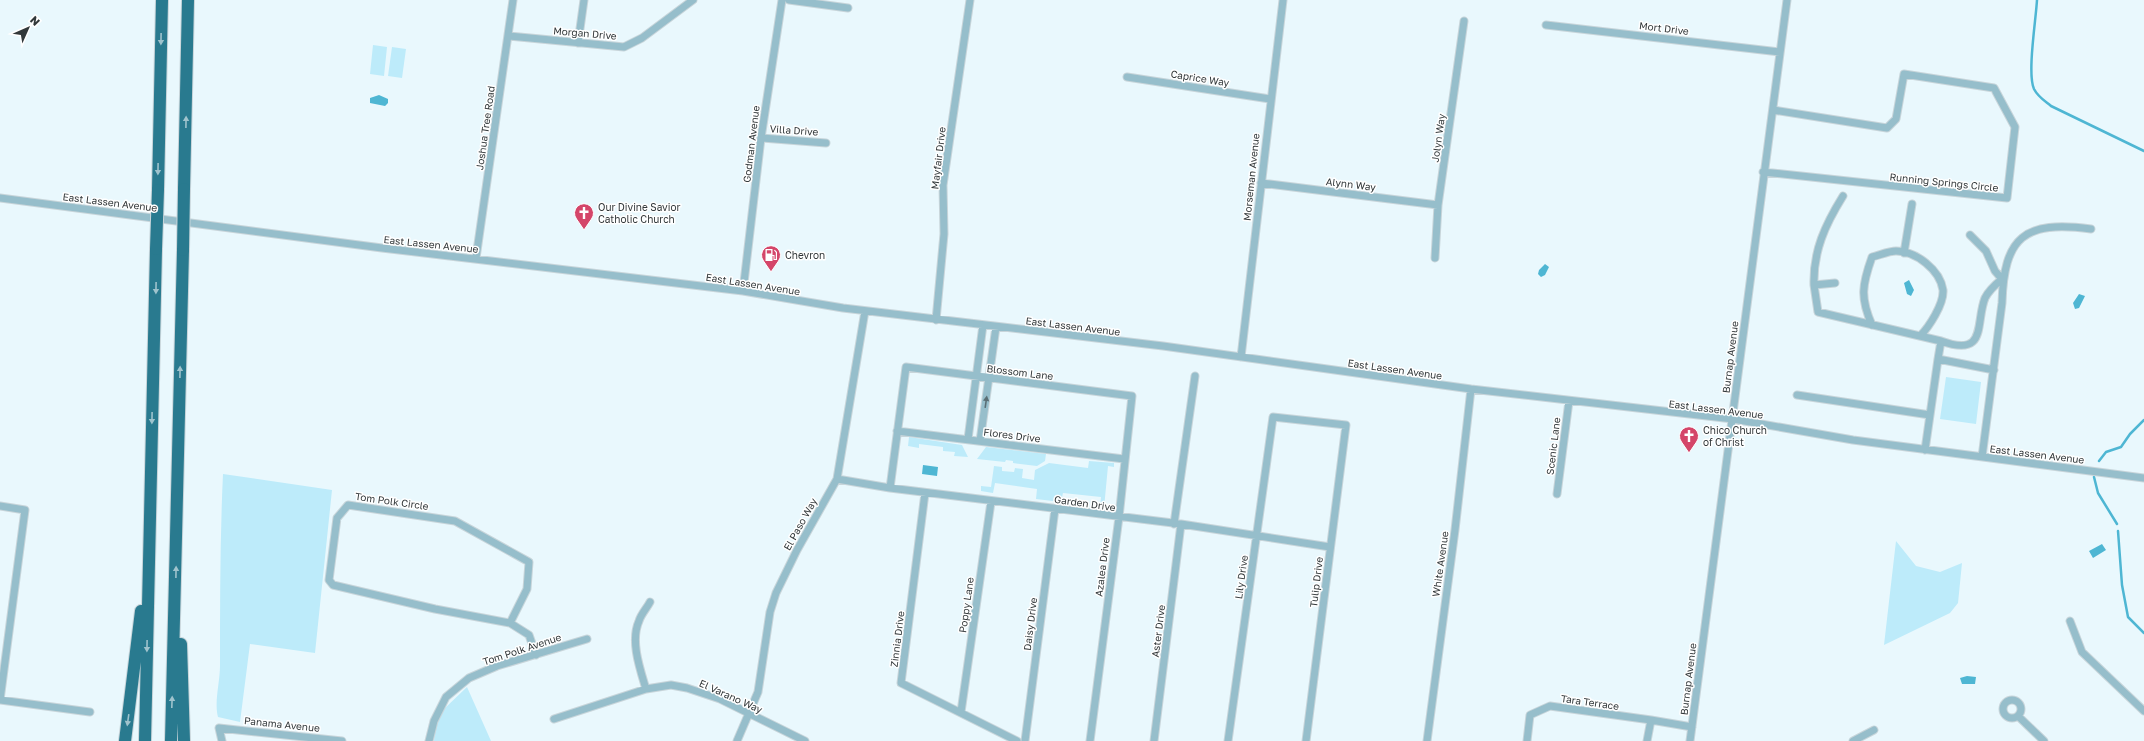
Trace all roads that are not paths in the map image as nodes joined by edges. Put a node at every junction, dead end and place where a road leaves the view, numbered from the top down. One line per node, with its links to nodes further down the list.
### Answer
1 (162, 0): 75 (highway, one-way to 75, bridge)
2 (188, 0): 77 (highway, one-way to 2, bridge)
3 (513, 0): 14 (street, Joshua Tree Road)
4 (584, 0): 15 (street)
5 (693, 0): 15 (street, Morgan Drive)
6 (782, 0): 20 (street, Godman Avenue)
7 (789, 0): 11 (street)
8 (970, 0): 38 (street, Mayfair Drive)
9 (1283, 0): 18 (street, Morseman Avenue)
10 (1787, 0): 16 (street, Burnap Avenue)
11 (848, 8)
12 (1464, 21): 27 (street, Jolyn Way)
13 (1546, 25): 16 (street, Mort Drive)
14 (509, 36): 15 (street, Morgan Drive); 31 (street, Joshua Tree Road)
15 (578, 43)
16 (1780, 52): 19 (street, Burnap Avenue)
17 (1127, 77): 18 (street, Caprice Way)
18 (1270, 99): 23 (street, Morseman Avenue)
19 (1773, 110): 22 (street, Burnap Avenue); 22 (street, Running Springs Circle)
20 (761, 138): 21 (street, Villa Drive); 36 (street, Godman Avenue)
21 (826, 143)
22 (1763, 172): 55 (street, Burnap Avenue)
23 (1261, 183): 27 (street, Alynn Way); 44 (street, Morseman Avenue)
24 (1843, 196): 35 (street)
25 (0, 198): 31 (street, East Lassen Avenue)
26 (1912, 204): 30 (street)
27 (1438, 205): 32 (street, Jolyn Way)
28 (2090, 229): 33 (street)
29 (1970, 235): 33 (street)
30 (1904, 253): 40 (street); 42 (street)
31 (476, 258): 36 (street, East Lassen Avenue)
32 (1435, 258)
33 (2003, 278): 43 (street); 46 (street)
34 (1835, 284): 35 (street)
35 (1814, 285): 40 (street)
36 (743, 291): 37 (street, East Lassen Avenue)
37 (864, 311): 38 (street, East Lassen Avenue); 64 (street, El Paso Way)
38 (936, 320): 39 (street, East Lassen Avenue)
39 (983, 325): 41 (street, East Lassen Avenue); 47 (street)
40 (1872, 325): 42 (street)
41 (996, 327): 44 (street, East Lassen Avenue); 49 (street)
42 (1920, 336): 43 (street)
43 (1941, 341): 45 (street)
44 (1241, 357): 50 (street, East Lassen Avenue)
45 (1938, 359): 46 (street); 54 (street)
46 (1994, 370): 61 (street)
47 (976, 376): 49 (street, Blossom Lane); 57 (street, Blossom Lane); 58 (street)
48 (1195, 376): 72 (street, Aster Drive)
49 (989, 378): 52 (street, Blossom Lane); 59 (street, one-way to 49)
50 (1471, 390): 53 (street, East Lassen Avenue); 108 (street, White Avenue)
51 (1797, 395): 54 (street)
52 (1132, 396): 62 (street, Azalea Drive)
53 (1569, 401): 55 (street, East Lassen Avenue); 67 (street, Scenic Lane)
54 (1930, 415): 60 (street)
55 (1733, 419): 60 (street, East Lassen Avenue); 91 (street, Burnap Avenue)
56 (1346, 425): 73 (street, Lily Drive); 74 (street, Tulip Drive)
57 (897, 431): 58 (street, Flores Drive); 65 (street)
58 (968, 439): 59 (street, Flores Drive)
59 (980, 441): 62 (street, Flores Drive)
60 (1925, 450): 61 (street, East Lassen Avenue)
61 (1982, 457): 63 (street, East Lassen Avenue)
62 (1124, 459): 71 (street, Azalea Drive)
63 (2144, 478)
64 (837, 479): 65 (street, Garden Drive); 87 (street, El Paso Way)
65 (890, 488): 66 (street, Garden Drive)
66 (925, 493): 68 (street, Garden Drive); 86 (street, Zinnia Drive)
67 (1557, 494)
68 (991, 502): 70 (street, Garden Drive); 86 (street, Poppy Lane)
69 (0, 506): 83 (street)
70 (1055, 509): 71 (street, Garden Drive); 103 (street, Daisy Drive)
71 (1119, 517): 72 (street, Garden Drive); 104 (street, Azalea Drive)
72 (1178, 524): 73 (street, Garden Drive); 105 (street, Aster Drive)
73 (1257, 536): 74 (street, Garden Drive); 106 (street, Lily Drive)
74 (1330, 547): 107 (street, Tulip Drive)
75 (149, 556): 93 (highway, one-way to 93); 94 (highway, one-way to 94)
76 (650, 602): 82 (street)
77 (175, 604): 95 (highway, one-way to 77); 96 (highway)
78 (2070, 621): 84 (street)
79 (510, 623): 79 (street, Tom Polk Circle); 81 (street, Tom Polk Circle)
80 (587, 639): 81 (street, Tom Polk Avenue)
81 (536, 655): 99 (street, Tom Polk Avenue)
82 (646, 689): 87 (street, El Varano Way); 89 (street, El Varano Way)
83 (0, 700): 85 (street)
84 (2144, 711)
85 (90, 712)
86 (961, 712): 102 (street, Zinnia Drive)
87 (750, 714): 100 (street, El Paso Way); 101 (street, El Varano Way)
88 (2018, 716): 113 (street)
89 (554, 719)
90 (1651, 720): 91 (street, Tara Terrace); 109 (street, Tara Terrace); 110 (street)
91 (1692, 727): 111 (street, Burnap Avenue)
92 (1874, 730): 112 (street)
93 (125, 741)
94 (145, 741)
95 (171, 741)
96 (184, 741)
97 (222, 741): 98 (street, Panama Avenue)
98 (342, 741)
99 (429, 741)
100 (737, 741)
101 (805, 741)
102 (1017, 741)
103 (1025, 741)
104 (1090, 741)
105 (1154, 741)
106 (1228, 741)
107 (1306, 741)
108 (1427, 741)
109 (1527, 741)
110 (1647, 741)
111 (1690, 741)
112 (1853, 741)
113 (2044, 741)

